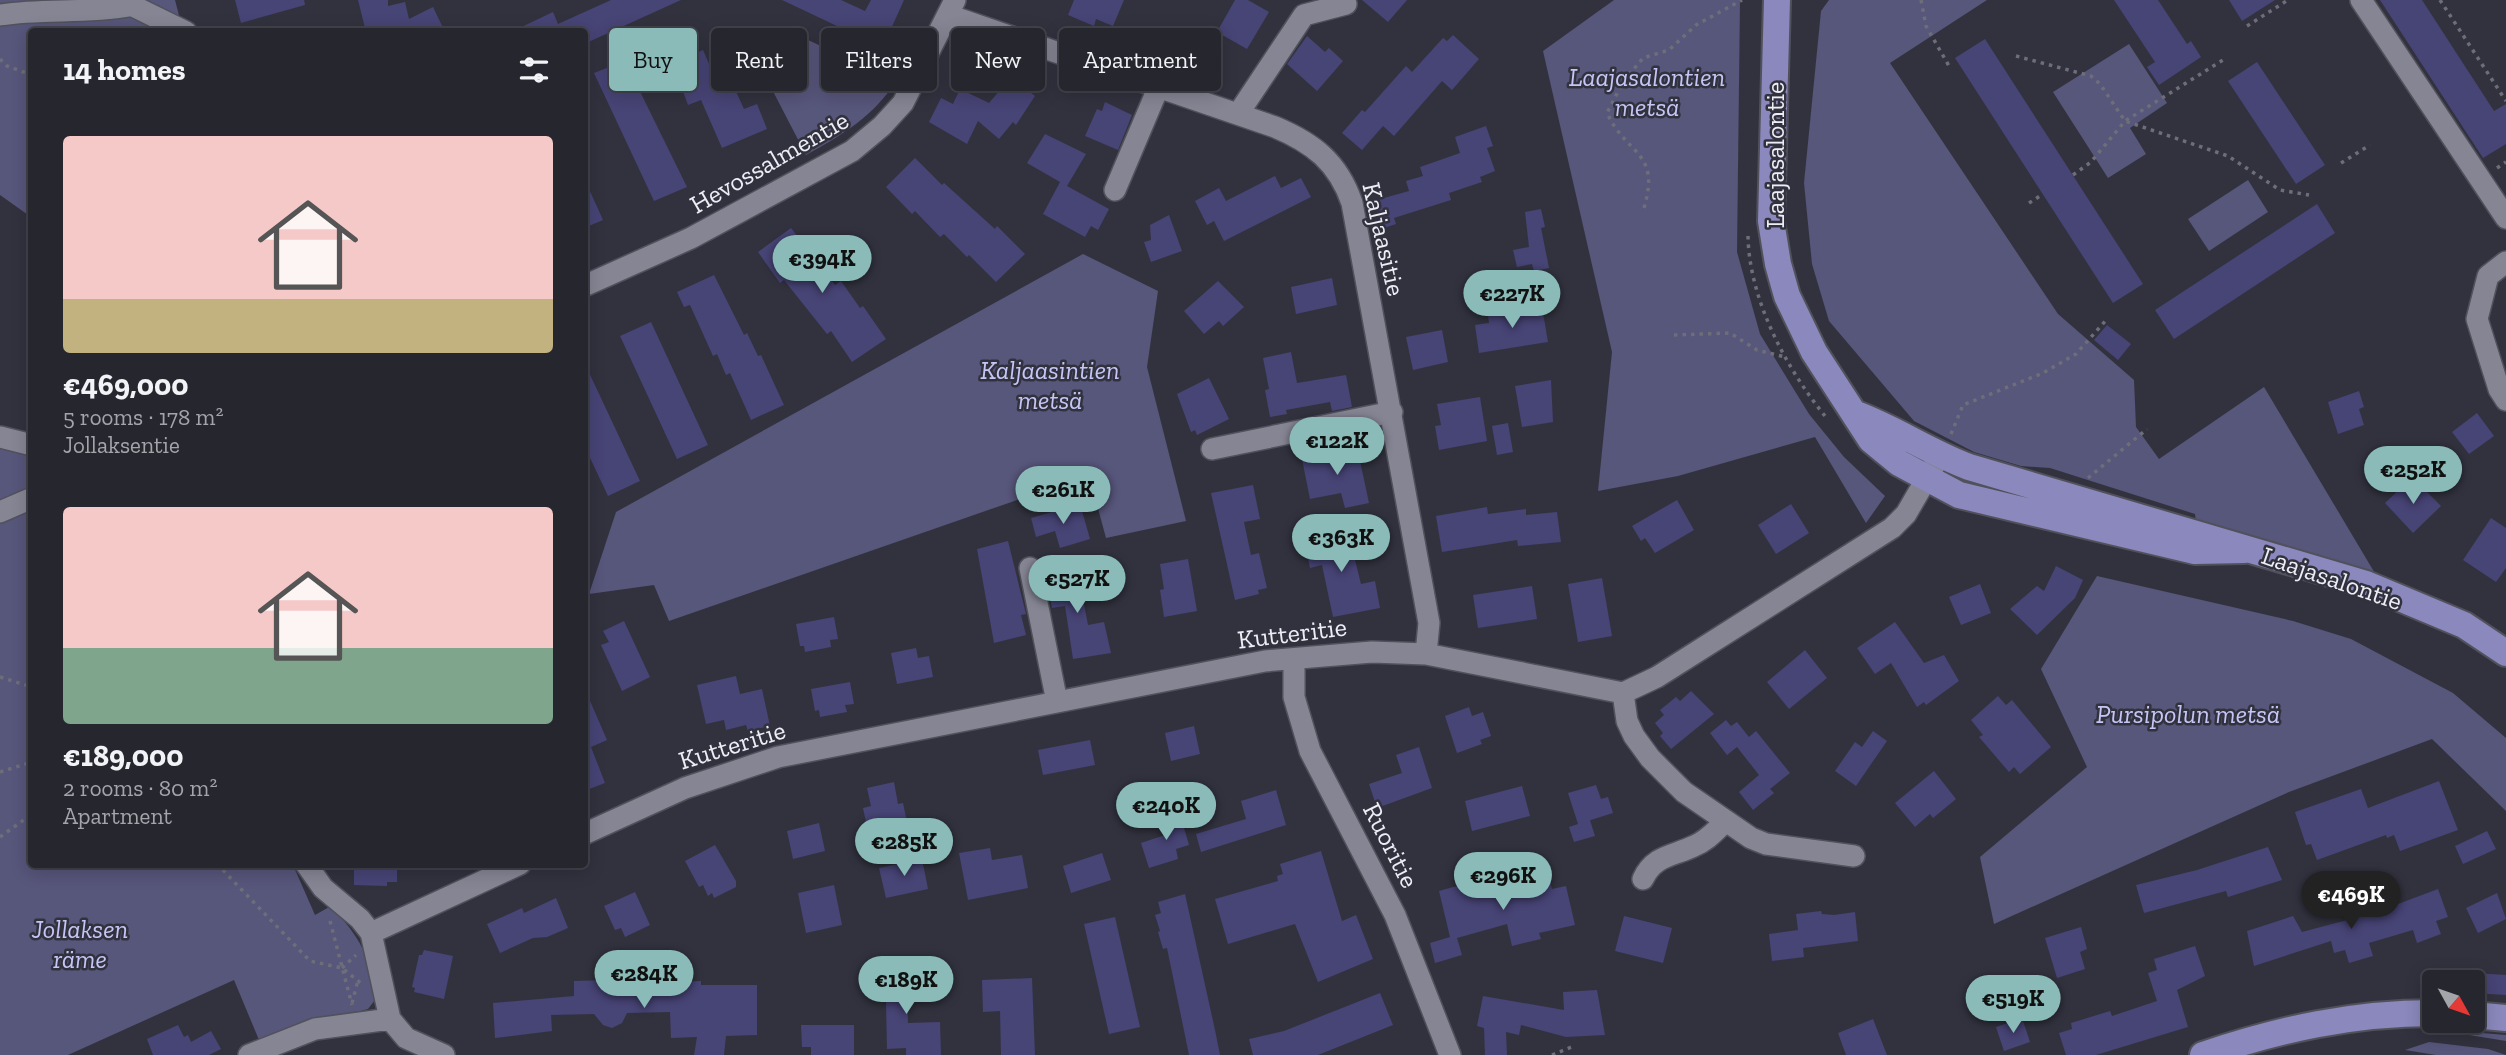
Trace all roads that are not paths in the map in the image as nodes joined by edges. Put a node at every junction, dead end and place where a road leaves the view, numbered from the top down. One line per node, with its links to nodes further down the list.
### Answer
1 (1777, 0): 18 (main road, Laajasalontie)
2 (2361, 0): 13 (street)
3 (125, 3): 6 (street); 7 (street)
4 (1346, 4): 11 (street)
5 (952, 7): 8 (street, Kaljaasitie); 15 (street, Hevossalmentie)
6 (0, 15)
7 (178, 28)
8 (1059, 48)
9 (1157, 91): 12 (street)
10 (1173, 91): 11 (street, Kaljaasitie)
11 (1238, 114): 17 (street, Kaljaasitie)
12 (1115, 190)
13 (2506, 218)
14 (2506, 262): 16 (street)
15 (588, 284)
16 (2506, 400)
17 (1392, 412): 21 (street); 30 (street, Kaljaasitie)
18 (1856, 414): 22 (main road, Laajasalontie); 23 (main road, Laajasalontie)
19 (0, 437): 20 (street)
20 (28, 444)
21 (1212, 449)
22 (1943, 449): 23 (street); 26 (main road, Laajasalontie)
23 (1927, 479): 26 (main road, Laajasalontie); 33 (street)
24 (28, 500): 25 (street)
25 (0, 512)
26 (2244, 550): 28 (main road, Laajasalontie)
27 (1030, 568): 34 (street)
28 (2420, 609): 29 (main road, Laajasalontie); 32 (main road, Laajasalontie)
29 (2506, 653)
30 (1426, 654): 31 (street, Kutteritie); 33 (street, Kutteritie)
31 (1294, 659): 34 (street, Kutteritie); 48 (street, Ruoritie)
32 (2506, 674)
33 (1623, 693): 35 (street)
34 (1057, 702): 36 (street, Kutteritie)
35 (1726, 821): 37 (street); 40 (street)
36 (588, 833)
37 (1854, 856)
38 (309, 868): 41 (street)
39 (511, 868): 41 (street)
40 (1643, 879)
41 (371, 933): 45 (street)
42 (2422, 1013): 49 (main road)
43 (2485, 1016): 44 (main road)
44 (2506, 1018)
45 (390, 1020): 46 (street); 47 (street)
46 (249, 1055)
47 (444, 1055)
48 (1450, 1055)
49 (2203, 1055)

